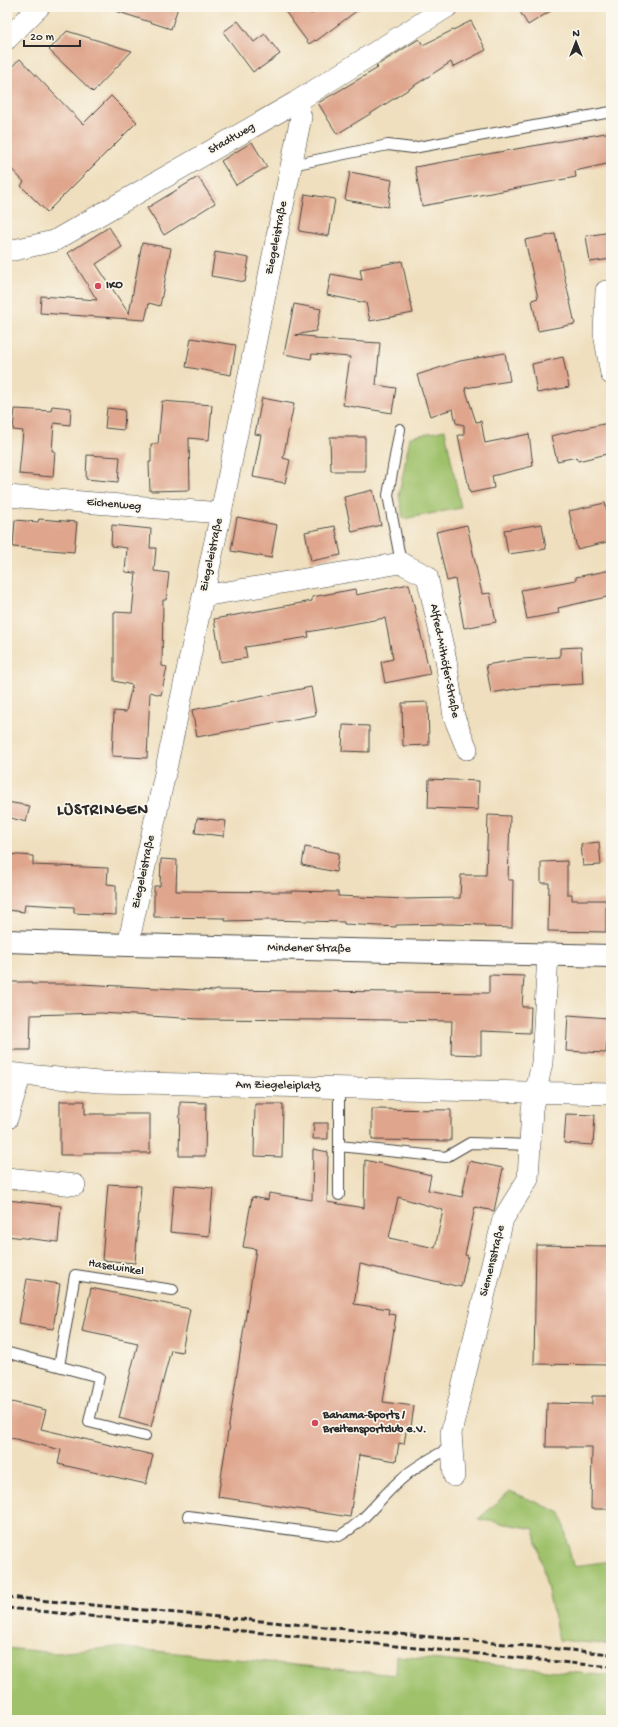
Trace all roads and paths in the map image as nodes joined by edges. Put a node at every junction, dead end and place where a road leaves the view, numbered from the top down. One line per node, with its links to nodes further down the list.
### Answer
1 (39, 7): 3 (street)
2 (447, 7): 4 (street, Stadtweg)
3 (7, 39)
4 (296, 102): 6 (street, Ziegeleistraße); 7 (street, Stadtweg)
5 (611, 112): 6 (lane)
6 (292, 165): 12 (street, Ziegeleistraße)
7 (7, 250)
8 (606, 291): 9 (street)
9 (611, 374)
10 (400, 429): 13 (lane)
11 (7, 496): 12 (street, Eichenweg)
12 (221, 513): 14 (street, Ziegeleistraße)
13 (401, 563): 14 (street); 15 (street, Alfred-Mithöfer-Straße)
14 (203, 596): 17 (street, Ziegeleistraße)
15 (467, 750)
16 (7, 941): 17 (main road, Mindener Straße)
17 (128, 945): 18 (main road, Mindener Straße)
18 (548, 954): 19 (main road, Mindener Straße); 21 (street, Siemensstraße)
19 (611, 956)
20 (14, 1074): 21 (street, Am Ziegeleiplatz); 24 (street, Am Ziegeleiplatz)
21 (536, 1092): 22 (street, Am Ziegeleiplatz); 25 (street, Siemensstraße)
22 (611, 1094)
23 (339, 1098): 26 (lane)
24 (7, 1119)
25 (530, 1145): 26 (lane); 34 (street, Siemensstraße)
26 (339, 1146): 29 (lane)
27 (7, 1178): 28 (street)
28 (75, 1185)
29 (339, 1195)
30 (173, 1290): 32 (lane, Hasewinkel)
31 (7, 1354): 32 (lane)
32 (59, 1366): 33 (lane)
33 (145, 1436)
34 (452, 1446): 35 (street, Siemensstraße); 36 (lane)
35 (454, 1476)
36 (188, 1516)

